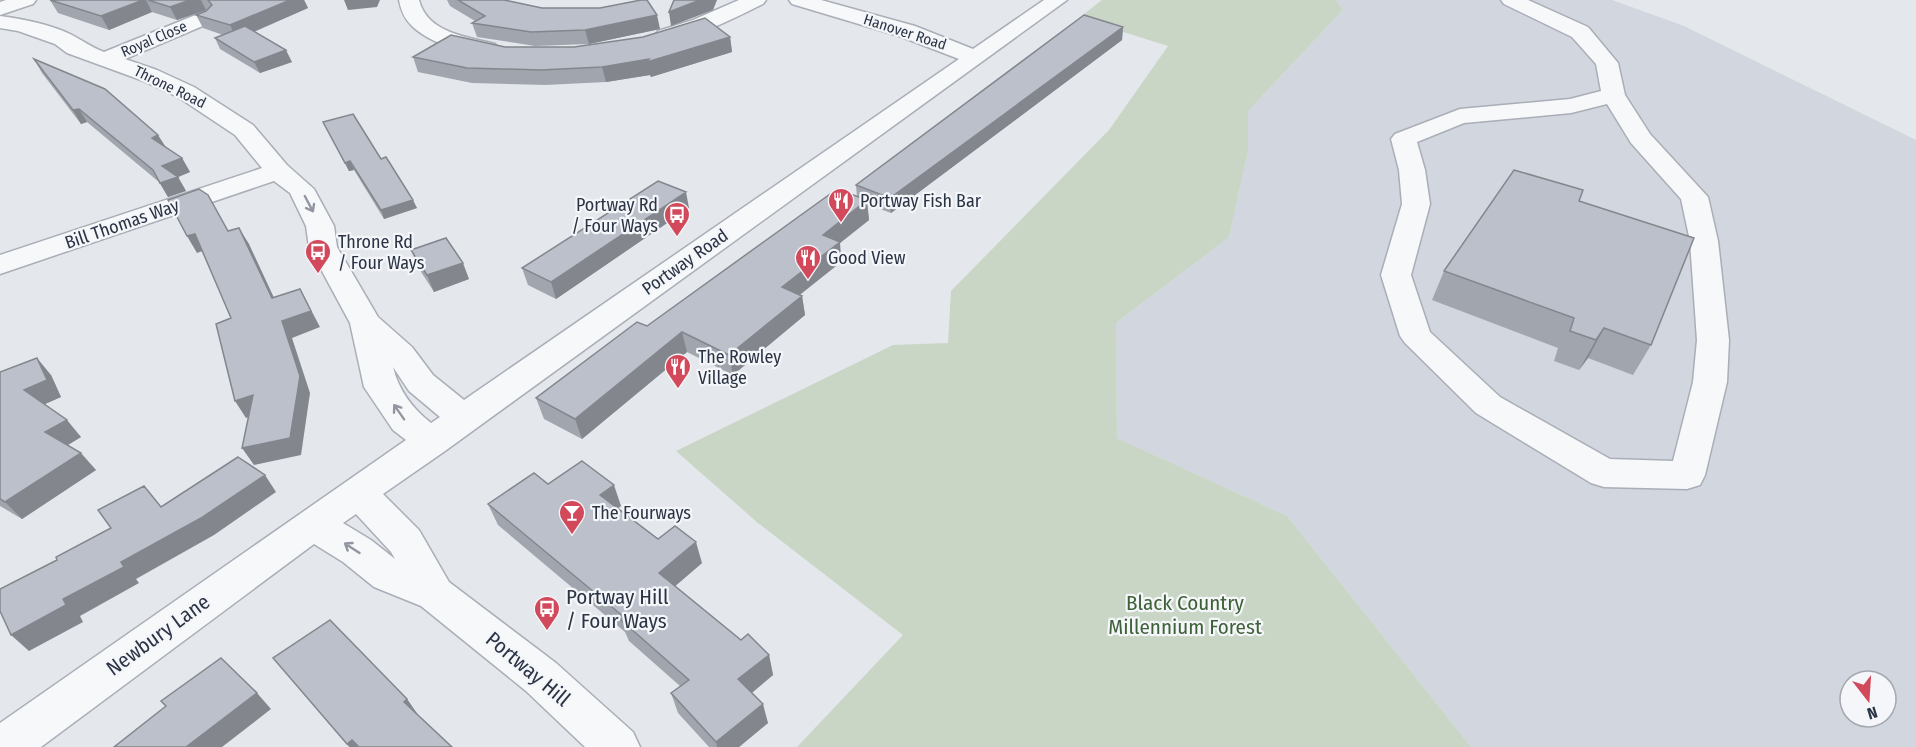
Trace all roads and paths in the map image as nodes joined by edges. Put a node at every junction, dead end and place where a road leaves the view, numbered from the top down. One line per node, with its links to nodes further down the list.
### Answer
1 (26, 0): 9 (street)
2 (409, 0): 14 (street)
3 (756, 0): 12 (street)
4 (799, 0): 8 (street, Hanover Road)
5 (830, 0): 8 (street, Hanover Road)
6 (1057, 0): 13 (street, Portway Road)
7 (1510, 0): 16 (street)
8 (864, 8): 13 (street, Hanover Road)
9 (0, 9)
10 (205, 18): 15 (street, Royal Close)
11 (0, 24): 15 (street, Throne Road)
12 (645, 42)
13 (984, 50): 20 (street, Portway Road)
14 (512, 52)
15 (104, 60): 17 (street, Throne Road)
16 (1613, 95): 16 (street)
17 (278, 171): 18 (street, Bill Thomas Way); 19 (street, Throne Road)
18 (0, 265)
19 (366, 323): 20 (street, Throne Road); 21 (street, Throne Road, one-way to 19)
20 (465, 419): 21 (street, Portway Road)
21 (433, 442): 22 (street, Portway Road)
22 (359, 493): 23 (street, Portway Road); 24 (street, Portway Hill)
23 (313, 524): 24 (street, Portway Hill, one-way to 23); 25 (street, Newbury Lane)
24 (435, 594): 26 (street, Portway Hill)
25 (4, 747)
26 (617, 747)

